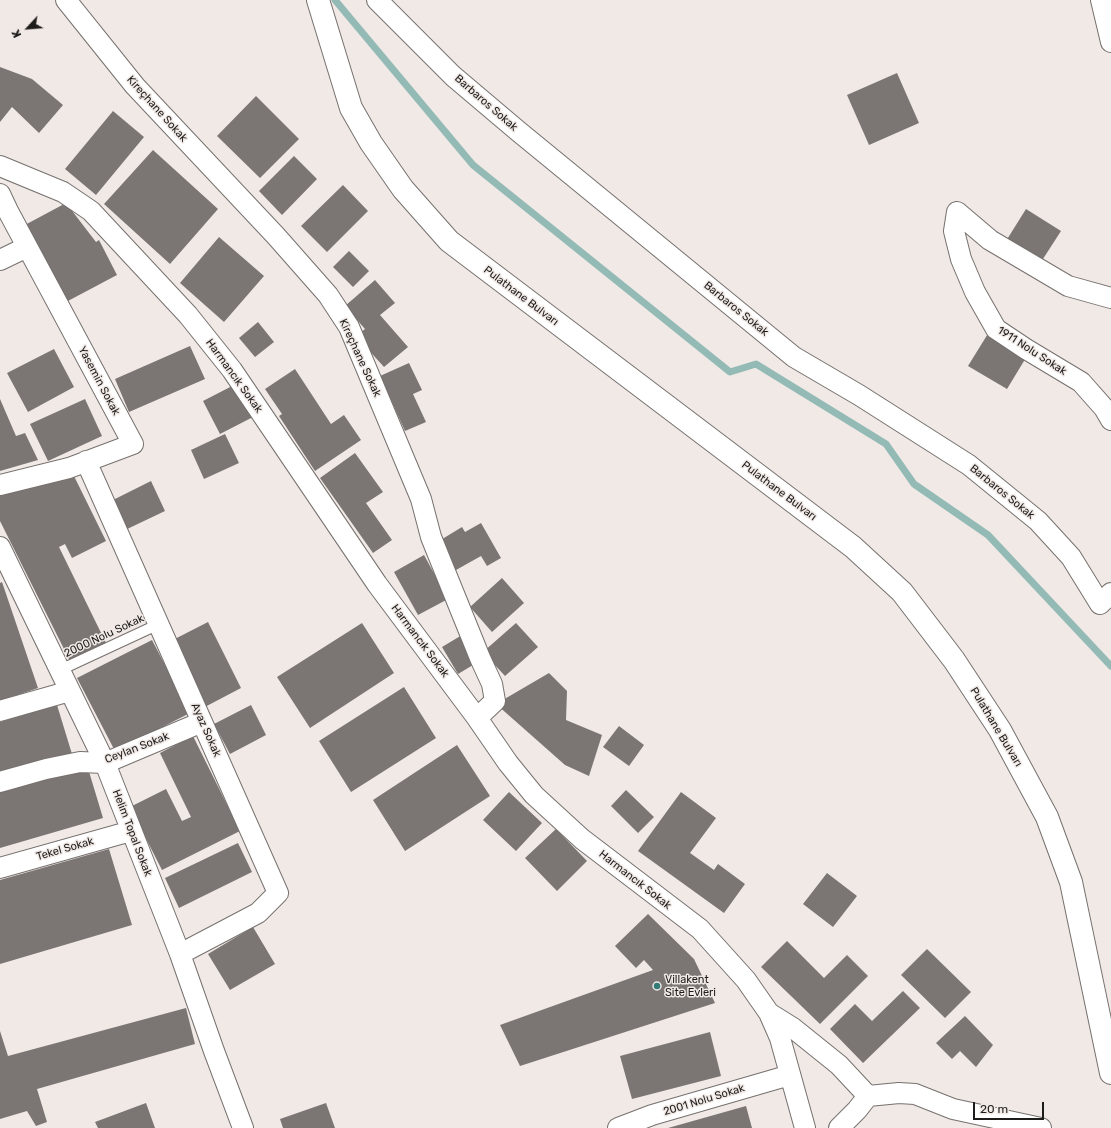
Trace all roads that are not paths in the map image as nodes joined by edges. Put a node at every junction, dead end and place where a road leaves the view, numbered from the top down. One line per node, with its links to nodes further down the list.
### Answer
1 (66, 0): 21 (street, Kireçhane Sokak)
2 (318, 0): 29 (street, Pulathane Bulvarı)
3 (376, 0): 16 (street, Barbaros Sokak)
4 (1101, 0): 5 (street)
5 (1111, 42)
6 (0, 166): 21 (street, Harmancık Sokak)
7 (0, 194): 8 (street, Yasemin Sokak)
8 (27, 247): 9 (street); 12 (street, Yasemin Sokak)
9 (0, 260)
10 (1111, 298): 11 (street, 1911 Nolu Sokak)
11 (1111, 420)
12 (86, 462): 13 (street, Yasemin Sokak); 17 (street, Ayaz Sokak)
13 (0, 485)
14 (0, 547): 15 (street, Helim Topal Sokak)
15 (6, 572): 18 (street, Helim Topal Sokak)
16 (1105, 599)
17 (159, 624): 18 (lane, 2000 Nolu Sokak); 22 (street, Ayaz Sokak)
18 (60, 670): 19 (street, Helim Topal Sokak)
19 (70, 691): 20 (street); 23 (street, Helim Topal Sokak)
20 (0, 711)
21 (477, 718): 28 (street, Harmancık Sokak)
22 (202, 722): 23 (street, Ceylan Sokak); 27 (street, Ayaz Sokak)
23 (105, 763): 24 (street, Ceylan Sokak); 25 (street, Helim Topal Sokak)
24 (0, 782)
25 (131, 831): 26 (street, Tekel Sokak); 27 (street, Helim Topal Sokak)
26 (0, 868)
27 (180, 954): 34 (street, Helim Topal Sokak)
28 (769, 1013): 30 (street); 31 (street, Harmancık Sokak)
29 (1111, 1073)
30 (790, 1075): 33 (street, 2001 Nolu Sokak); 36 (street)
31 (868, 1096): 32 (street); 37 (street)
32 (953, 1109): 38 (street); 39 (street)
33 (648, 1123): 35 (street, 2001 Nolu Sokak)
34 (243, 1128)
35 (618, 1128)
36 (805, 1128)
37 (839, 1128)
38 (968, 1128)
39 (1041, 1128)

